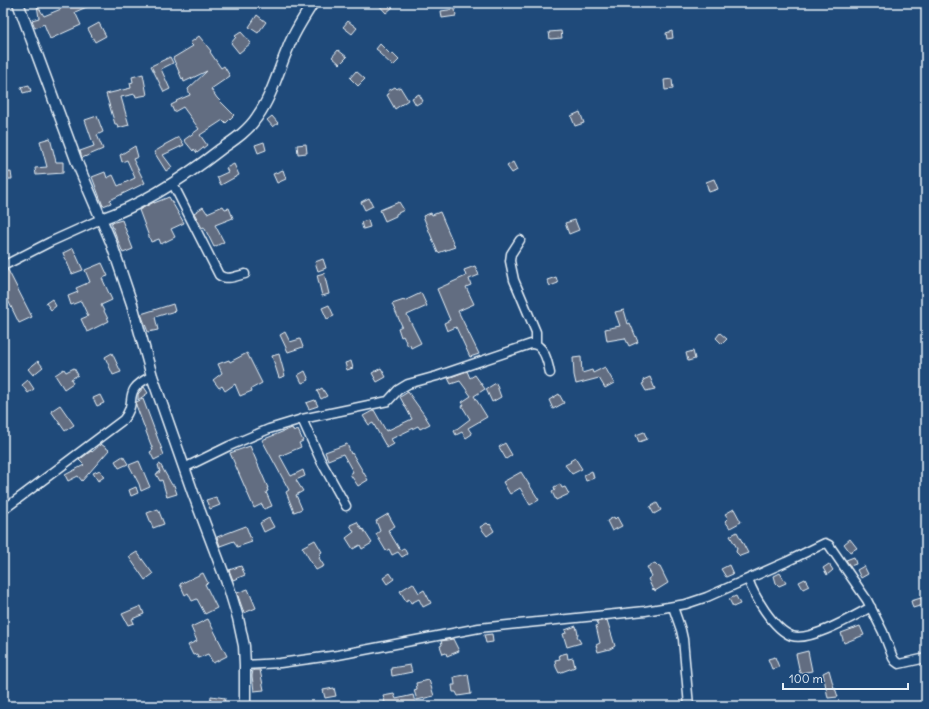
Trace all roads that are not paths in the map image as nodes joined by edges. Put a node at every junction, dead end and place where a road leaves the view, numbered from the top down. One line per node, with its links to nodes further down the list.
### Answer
1 (18, 3): 4 (street)
2 (313, 3): 3 (street)
3 (173, 184): 4 (street); 7 (street)
4 (101, 219): 6 (street); 10 (street)
5 (520, 240): 8 (street)
6 (3, 266)
7 (245, 274)
8 (536, 344): 9 (street); 11 (street)
9 (550, 373)
10 (152, 376): 12 (street); 14 (street)
11 (302, 419): 12 (street); 13 (street)
12 (184, 468): 19 (street)
13 (346, 506)
14 (3, 510)
15 (748, 579): 16 (street); 17 (street); 17 (street)
16 (673, 607): 19 (street); 21 (street)
17 (871, 607): 18 (street)
18 (926, 658)
19 (245, 665): 20 (street)
20 (245, 706)
21 (689, 706)

